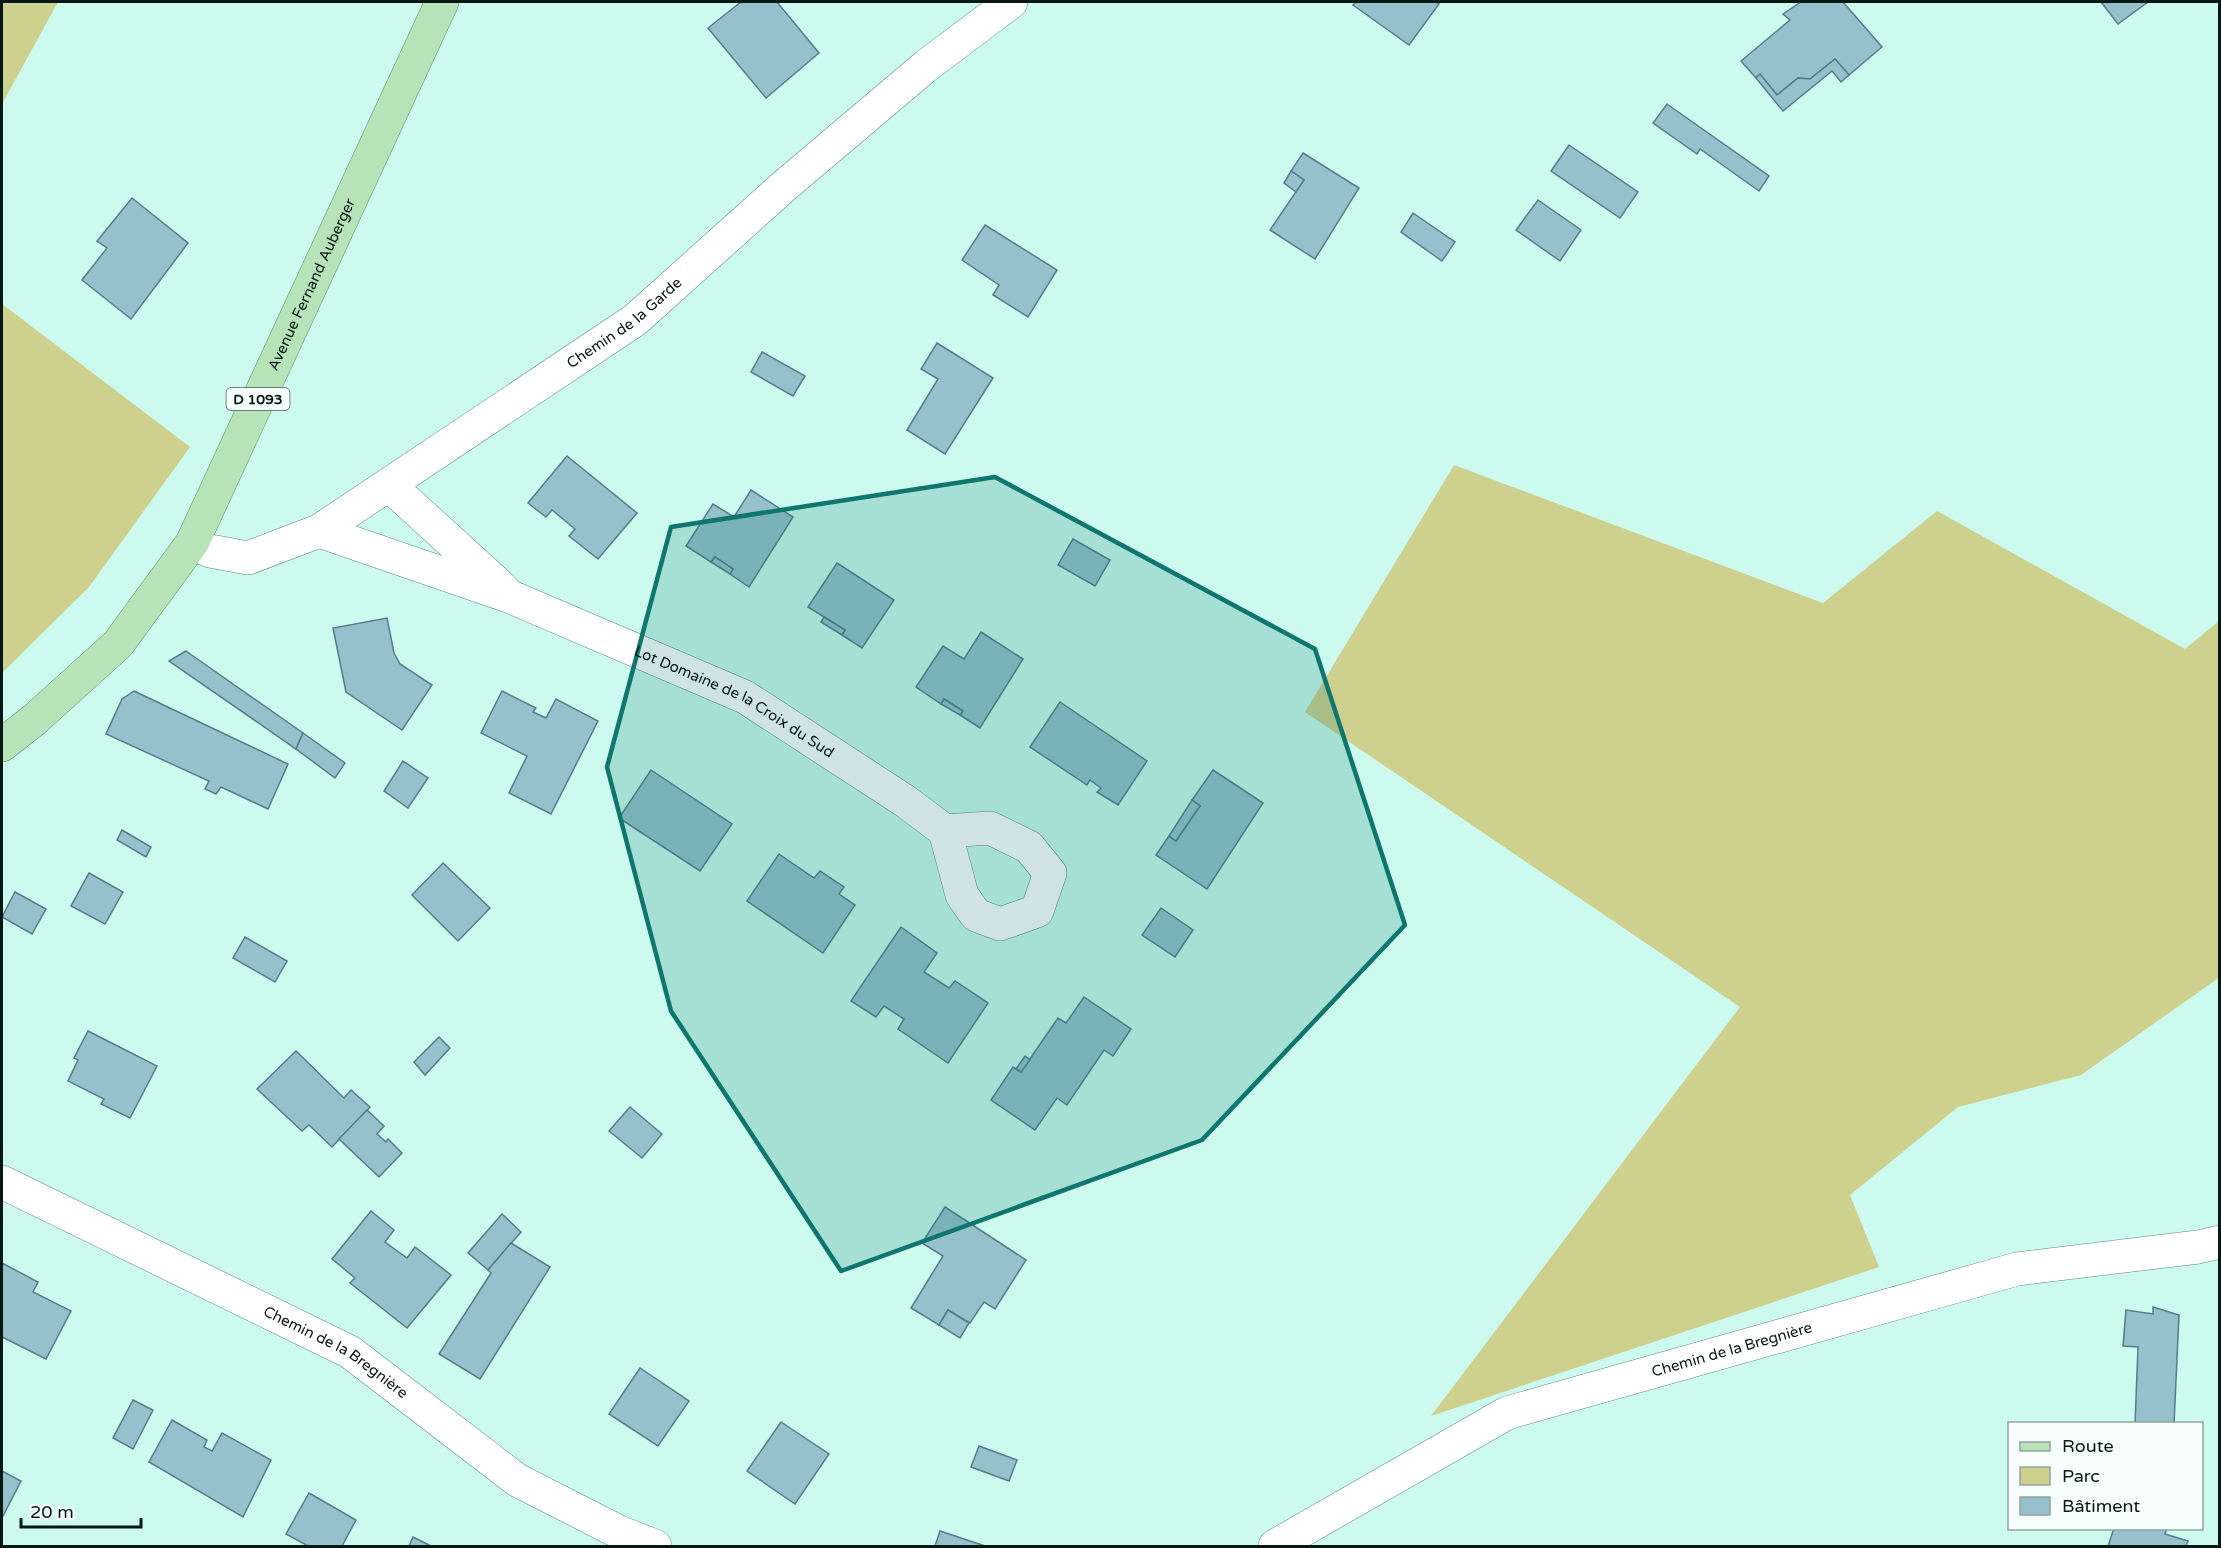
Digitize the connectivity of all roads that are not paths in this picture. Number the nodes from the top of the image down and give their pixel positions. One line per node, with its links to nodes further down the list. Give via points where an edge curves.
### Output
1 (442, 2): 5 (main road, Avenue Fernand Auberger / D 1093)
2 (1011, 2): 3 (street, Chemin de la Garde, via 926,66 801,171 635,320)
3 (389, 485): 4 (street, Chemin de la Garde); 6 (street, Lot Domaine de la Croix du Sud)
4 (319, 531): 5 (street, Chemin de la Garde, via 248,558); 6 (street, Lot Domaine de la Croix du Sud)
5 (192, 543): 7 (main road, Avenue Fernand Auberger / D 1093, via 118,644)
6 (511, 597): 8 (street, Lot Domaine de la Croix du Sud, via 745,698)
7 (2, 745)
8 (945, 831)
9 (2, 1182): 11 (street, Chemin de la Bregnière, via 350,1352 517,1480)
10 (2220, 1242): 12 (street, Chemin de la Bregnière, via 2017,1269 1507,1413)
11 (655, 1546)
12 (1275, 1546)

